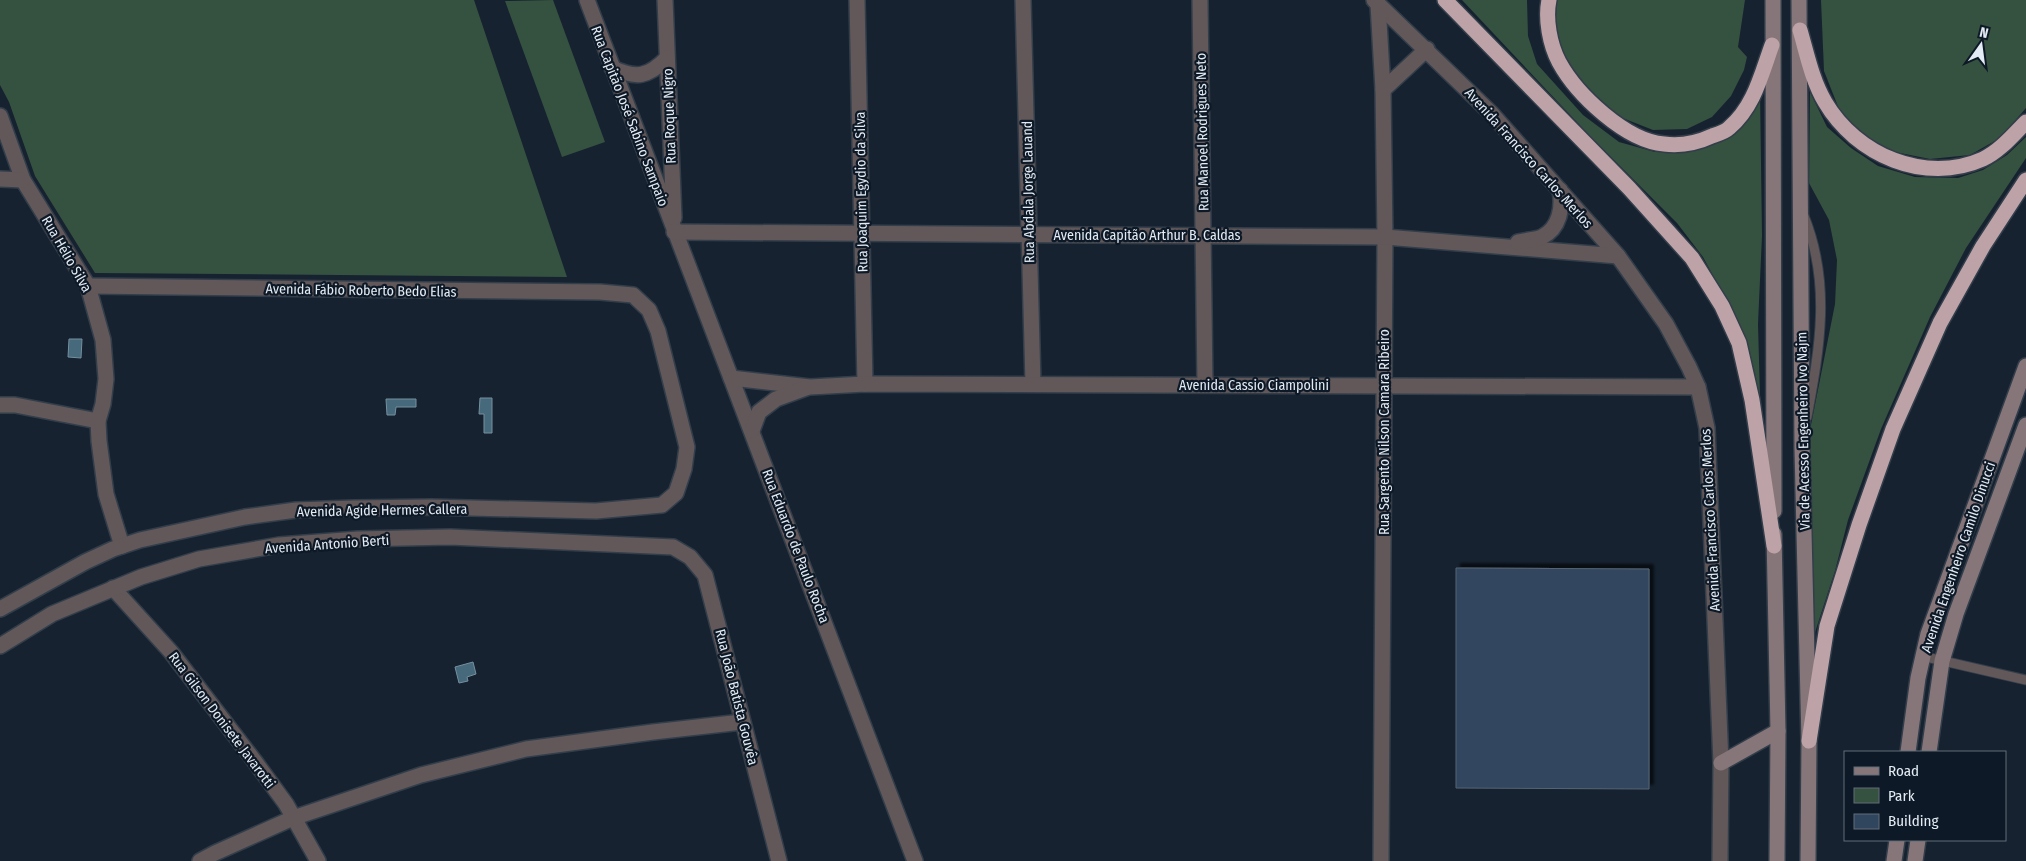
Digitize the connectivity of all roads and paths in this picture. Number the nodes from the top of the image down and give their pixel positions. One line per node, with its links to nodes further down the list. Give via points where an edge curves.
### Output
1 (586, 0): 15 (street, Rua Capitão José Sabino Sampaio)
2 (665, 0): 14 (street, Rua Roque Nigro)
3 (857, 0): 25 (street, Rua Joaquim Egydio da Silva)
4 (1023, 0): 26 (street, Rua Abdala Jorge Lauand)
5 (1200, 0): 27 (street, Rua Manoel Rodrigues Neto)
6 (1445, 0): 49 (highway, via 1635,195 1692,258 1722,306 1738,343 1752,400)
7 (1549, 0): 12 (highway, via 1550,34 1559,61 1569,77 1620,128 1663,144 1701,141 1728,129 1750,104)
8 (1773, 0): 12 (main road, Via de Acesso Engenheiro Ivo Najm)
9 (1800, 0): 11 (main road, Via de Acesso Engenheiro Ivo Najm)
10 (1376, 2): 13 (street, Avenida Francisco Carlos Merlos); 16 (street, Rua Sargento Nilson Camara Ribeiro)
11 (1800, 30): 18 (highway, via 1814,80 1825,102 1856,140 1874,153 1906,164 1958,168 1984,158 2007,142); 23 (main road, Via de Acesso Engenheiro Ivo Najm)
12 (1772, 45): 49 (main road, Via de Acesso Engenheiro Ivo Najm)
13 (1426, 49): 16 (street); 22 (street, Avenida Francisco Carlos Merlos, via 1492,114)
14 (667, 58): 15 (street, via 643,75 628,75); 24 (street, Rua Roque Nigro)
15 (612, 68): 24 (street, Rua Capitão José Sabino Sampaio)
16 (1384, 90): 28 (street, Rua Sargento Nilson Camara Ribeiro)
17 (0, 116): 20 (street, Rua Hélio Silva)
18 (2026, 122)
19 (0, 179): 20 (street)
20 (23, 180): 31 (street, Rua Hélio Silva)
21 (2026, 180): 59 (highway, via 1983,246 1940,323 1893,429 1827,626)
22 (1560, 190): 29 (street, via 1560,215 1550,232 1542,237); 30 (street, Avenida Francisco Carlos Merlos)
23 (1801, 209): 44 (main road, Via de Acesso Engenheiro Ivo Najm); 44 (lane, via 1819,267 1822,302 1820,336)
24 (674, 232): 25 (street, Avenida Capitão Arthur B. Caldas); 33 (street, Rua Eduardo de Paulo Rocha)
25 (862, 233): 26 (street, Avenida Capitão Arthur B. Caldas); 34 (street, Rua Joaquim Egydio da Silva)
26 (1029, 234): 27 (street, Avenida Capitão Arthur B. Caldas); 35 (street, Rua Abdala Jorge Lauand)
27 (1203, 236): 28 (street, Avenida Capitão Arthur B. Caldas); 36 (street, Rua Manoel Rodrigues Neto)
28 (1385, 237): 29 (street, Avenida Capitão Arthur B. Caldas); 38 (street, Rua Sargento Nilson Camara Ribeiro)
29 (1505, 245): 30 (street, Avenida Capitão Arthur B. Caldas)
30 (1618, 256): 39 (street, Avenida Francisco Carlos Merlos, via 1666,324)
31 (88, 286): 41 (street, Rua Hélio Silva, via 103,340 106,380); 47 (street, Avenida Fábio Roberto Bedo Elias, via 633,295 649,310 658,331 687,447 676,493)
32 (2026, 366): 45 (main road, Avenida Engenheiro Camilo Dinucci)
33 (731, 378): 37 (street); 43 (street, Rua Eduardo de Paulo Rocha)
34 (865, 384): 35 (street, Avenida Cassio Ciampolini); 37 (street, Avenida Cassio Ciampolini)
35 (1033, 384): 36 (street, Avenida Cassio Ciampolini)
36 (1205, 385): 38 (street, Avenida Cassio Ciampolini)
37 (810, 386): 43 (street, via 776,399 765,407 759,412)
38 (1384, 386): 39 (street, Avenida Cassio Ciampolini); 70 (street, Rua Sargento Nilson Camara Ribeiro)
39 (1698, 387): 62 (street, Avenida Francisco Carlos Merlos, via 1707,428)
40 (0, 404): 41 (street)
41 (98, 422): 48 (street, Rua Hélio Silva, via 106,494)
42 (2026, 425): 46 (main road, Avenida Engenheiro Camilo Dinucci)
43 (752, 431): 69 (street, Rua Eduardo de Paulo Rocha)
44 (1802, 449): 59 (main road, Via de Acesso Engenheiro Ivo Najm)
45 (1990, 466): 46 (main road); 54 (main road, Avenida Engenheiro Camilo Dinucci)
46 (2008, 472): 55 (main road, Avenida Engenheiro Camilo Dinucci)
47 (662, 505): 48 (street, Avenida Agide Hermes Callera, via 596,511 431,507 296,510 245,517)
48 (122, 546): 52 (street, Avenida Agide Hermes Callera, via 85,562)
49 (1774, 546): 58 (main road, Via de Acesso Engenheiro Ivo Najm)
50 (673, 548): 51 (street, Avenida Antonio Berti, via 450,537 358,539 279,545 199,559); 57 (street, Rua João Batista Gouvêa, via 690,557 705,575)
51 (113, 588): 53 (street, Avenida Antonio Berti, via 52,614); 63 (street, Rua Gilson Donisete Javarotti, via 171,652 280,796)
52 (0, 609)
53 (0, 646)
54 (1922, 656): 55 (lane); 60 (main road, Avenida Engenheiro Camilo Dinucci)
55 (1942, 661): 56 (lane); 61 (main road, Avenida Engenheiro Camilo Dinucci)
56 (2026, 680)
57 (742, 722): 63 (street, via 526,749 421,775); 68 (street, Rua João Batista Gouvêa)
58 (1778, 731): 62 (main road); 72 (main road, Via de Acesso Engenheiro Ivo Najm)
59 (1809, 741): 73 (main road, Via de Acesso Engenheiro Ivo Najm)
60 (1908, 751)
61 (1930, 751)
62 (1721, 763): 71 (street, Avenida Francisco Carlos Merlos)
63 (293, 818): 66 (street); 67 (street, Rua Gilson Donisete Javarotti)
64 (1897, 841): 74 (main road)
65 (1918, 841): 75 (main road)
66 (200, 861)
67 (318, 861)
68 (779, 861)
69 (915, 861)
70 (1381, 861)
71 (1720, 861)
72 (1777, 861)
73 (1808, 861)
74 (1894, 861)
75 (1915, 861)

